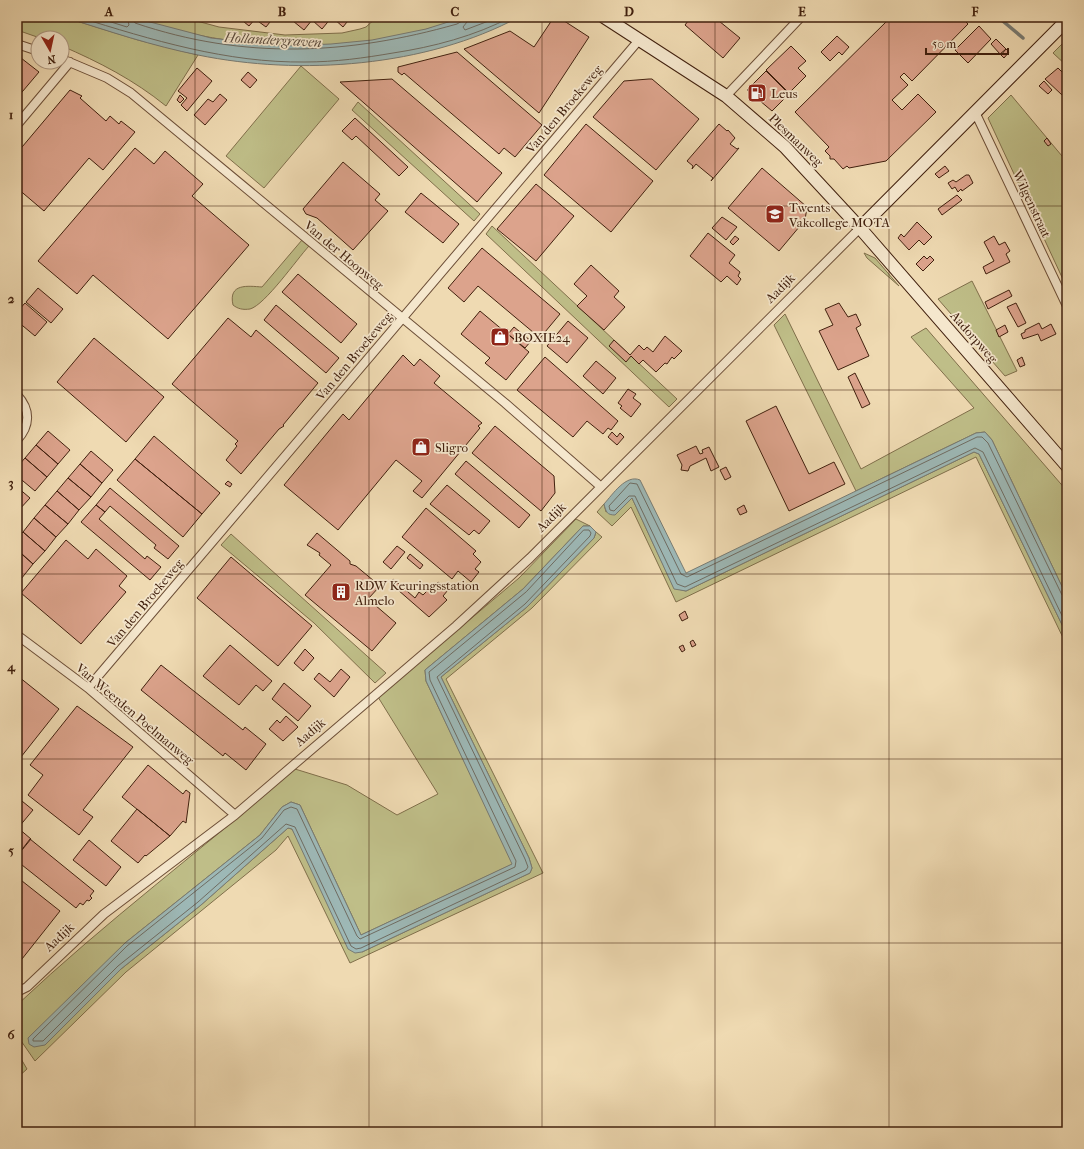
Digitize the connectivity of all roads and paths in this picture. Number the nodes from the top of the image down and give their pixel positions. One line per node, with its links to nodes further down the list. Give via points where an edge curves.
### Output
1 (604, 17): 4 (main road, Plesmanweg)
2 (801, 17): 9 (street)
3 (1067, 20): 10 (main road, Aadijk)
4 (639, 40): 9 (main road, Plesmanweg); 14 (street, Van den Broekeweg)
5 (17, 44): 6 (street)
6 (30, 48)
7 (70, 62): 14 (street, Van der Hoopweg, via 107,78 131,93)
8 (63, 70): 11 (street)
9 (726, 96): 12 (main road, Plesmanweg, via 785,147)
10 (975, 112): 12 (main road, Aadijk); 13 (street, Wilgenstraat)
11 (17, 125)
12 (860, 228): 17 (main road, Aadorpweg); 18 (street, Aadijk)
13 (1067, 306)
14 (402, 318): 18 (street, Van der Hoopweg); 20 (street, Van den Broekeweg)
15 (17, 395): 16 (street, via 27,408 28,416 24,432)
16 (17, 440)
17 (1067, 466)
18 (600, 486): 21 (street, Aadijk, via 530,558 456,626)
19 (19, 639): 20 (street, Van Weerden Poelmanweg)
20 (88, 688): 21 (street, Van Weerden Poelmanweg)
21 (235, 815): 22 (street, Aadijk, via 104,914 27,987)
22 (17, 992)

